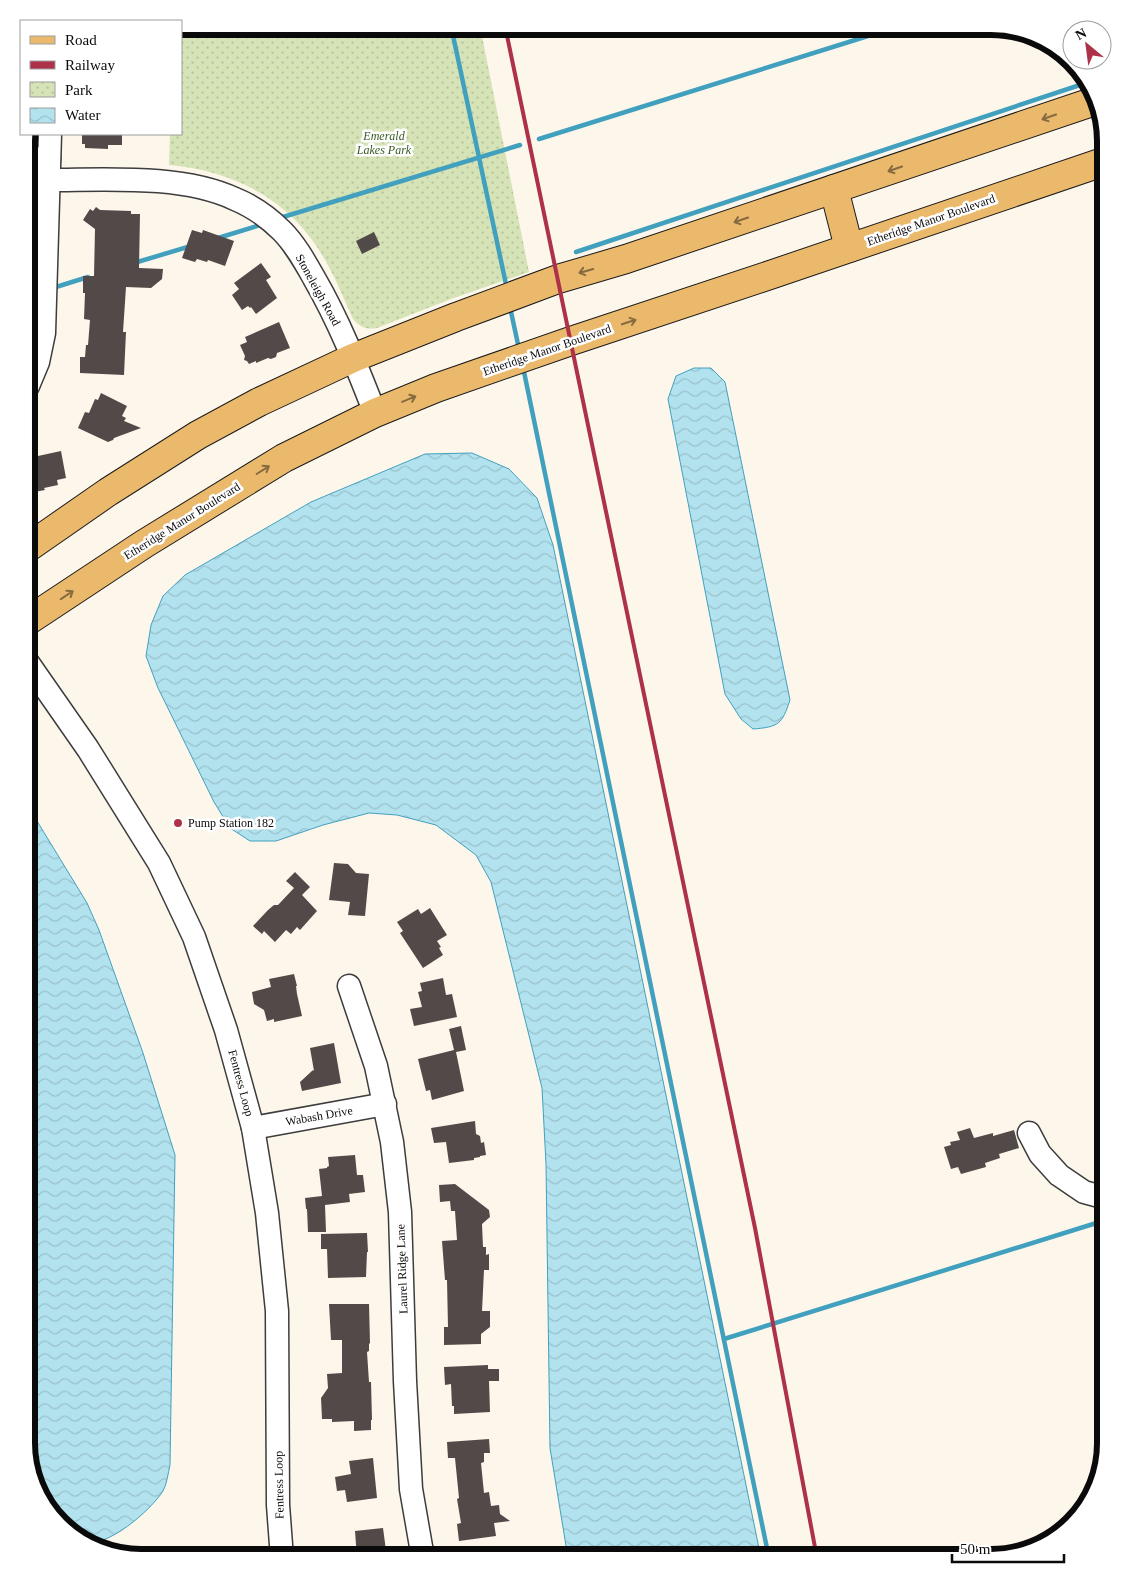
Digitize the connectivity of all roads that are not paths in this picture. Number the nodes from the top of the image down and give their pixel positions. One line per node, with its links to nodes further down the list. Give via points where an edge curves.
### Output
1 (1090, 103): 6 (main road, one-way to 6)
2 (50, 135): 5 (street)
3 (1097, 164): 7 (main road, Etheridge Manor Boulevard)
4 (35, 172): 5 (street, Stoneleigh Road)
5 (42, 183): 8 (street, Stoneleigh Road, via 114,180 172,183 235,198 283,232 303,258 324,294); 9 (street, via 44,332)
6 (834, 189): 7 (main road); 8 (main road, one-way to 8, via 558,279)
7 (849, 248): 10 (main road, Etheridge Manor Boulevard, one-way to 7, via 436,388)
8 (353, 358): 10 (street, Stoneleigh Road); 11 (main road, via 198,435)
9 (35, 369)
10 (375, 413): 12 (main road, Etheridge Manor Boulevard, one-way to 10, via 284,458)
11 (35, 543)
12 (35, 616)
13 (35, 673): 16 (street, Fentress Loop, via 88,749 159,863 194,936 226,1030)
14 (349, 986): 15 (street, Laurel Ridge Lane)
15 (385, 1104): 16 (street, Wabash Drive); 20 (street, Laurel Ridge Lane, via 400,1212 411,1489)
16 (253, 1128): 19 (street, Fentress Loop, via 267,1213 277,1311 278,1505)
17 (1029, 1133): 18 (street, via 1040,1154 1059,1176 1084,1192)
18 (1097, 1196)
19 (281, 1549)
20 (421, 1549)

